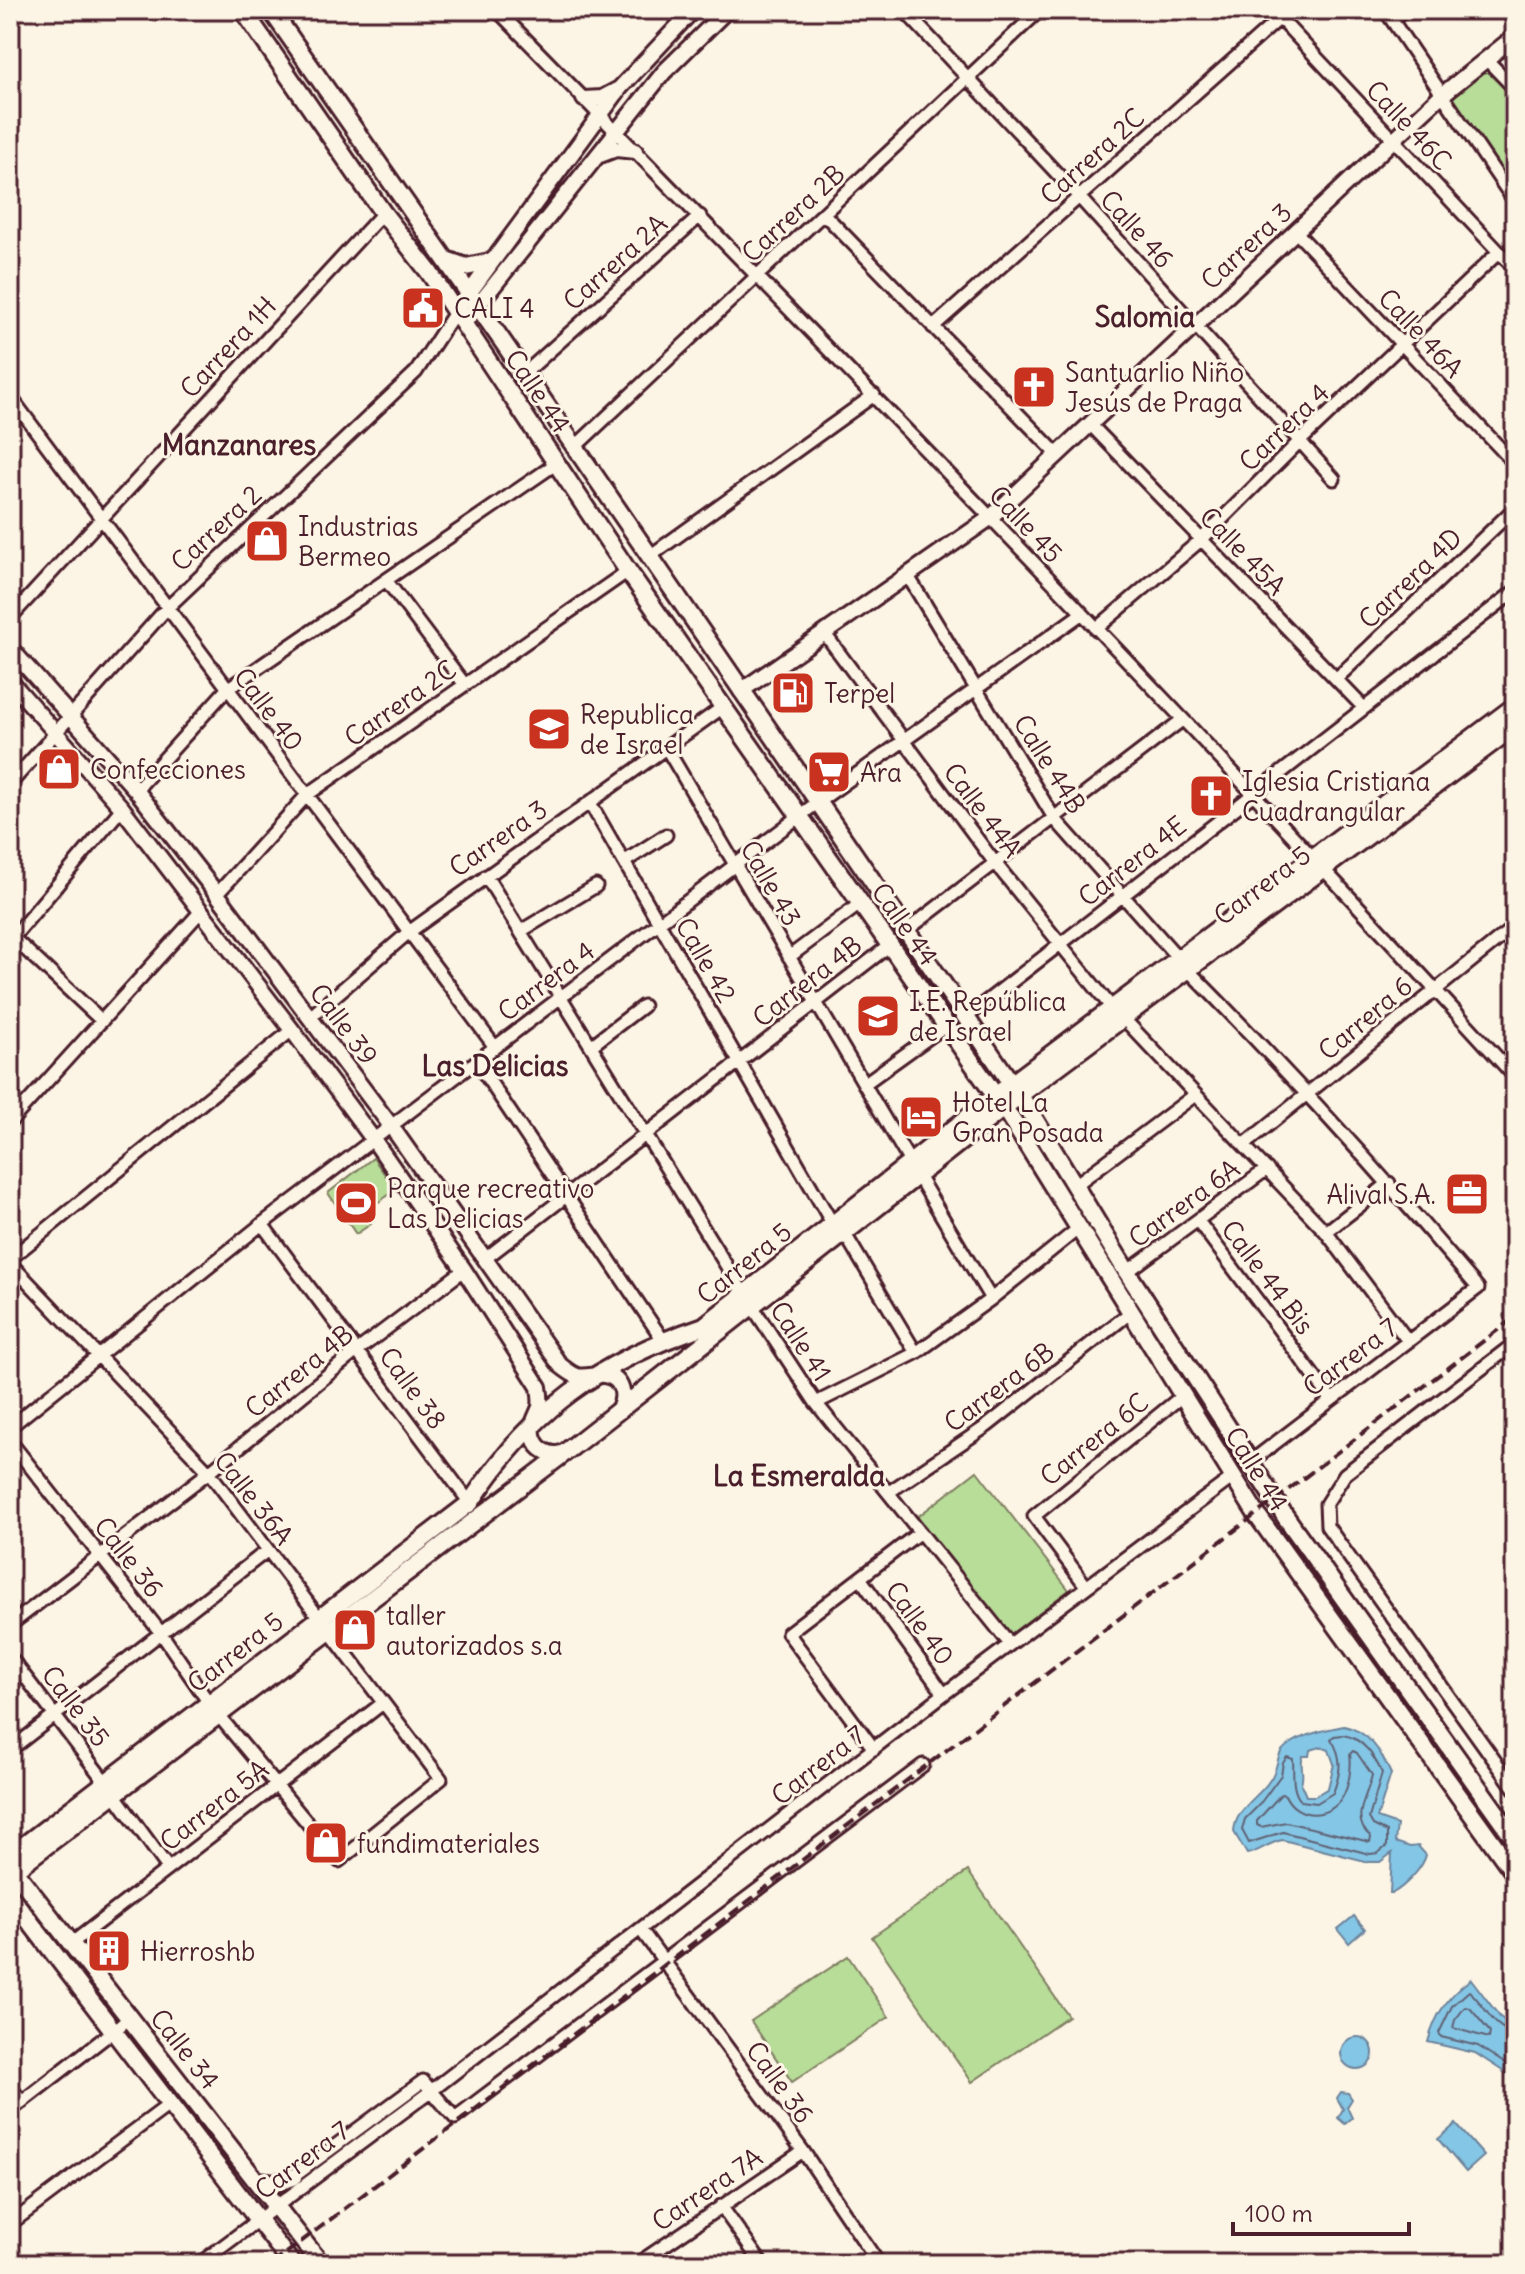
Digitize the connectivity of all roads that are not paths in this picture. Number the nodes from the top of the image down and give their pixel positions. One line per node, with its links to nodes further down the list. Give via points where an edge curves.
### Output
1 (243, 10): 25 (main road, Calle 44)
2 (271, 10): 30 (main road, Calle 44)
3 (497, 10): 17 (street, Calle 45)
4 (693, 10): 14 (street, Carrera 2)
5 (727, 10): 19 (street, Carrera 2, via 664,72)
6 (904, 10): 13 (street, Calle 46)
7 (1040, 10): 13 (street, Carrera 2B)
8 (1405, 10): 10 (street)
9 (1276, 14): 20 (street, Calle 46C); 23 (street, Carrera 2C)
10 (1389, 15): 16 (street)
11 (1515, 36): 12 (street, Carrera 3)
12 (1486, 59): 15 (street); 16 (street, Carrera 3)
13 (967, 79): 23 (street, Calle 46); 26 (street, Carrera 2B)
14 (620, 88): 17 (street, via 602,98); 18 (street, Carrera 2)
15 (1515, 89)
16 (1443, 93): 20 (street, Carrera 3); 24 (street)
17 (584, 99): 18 (street, Calle 45)
18 (601, 116): 19 (street, Calle 45); 31 (street, Carrera 2)
19 (616, 131): 21 (street, Calle 45); 22 (street, Carrera 2)
20 (1393, 141): 28 (street, Carrera 3); 29 (street, Calle 46C)
21 (635, 151): 22 (street, via 616,149); 27 (street, Calle 45)
22 (599, 155): 34 (street, Carrera 2)
23 (1079, 197): 36 (street, Calle 46); 37 (street, Carrera 2C)
24 (1515, 202)
25 (383, 213): 35 (main road, Calle 44); 53 (street, Carrera 1H)
26 (824, 214): 33 (street, Carrera 2B); 37 (street)
27 (700, 216): 33 (street, Calle 45); 39 (street, Carrera 2A)
28 (1296, 232): 36 (street, Carrera 3); 38 (street, Calle 46A)
29 (1499, 252): 32 (street, Calle 46C); 38 (street, Carrera 4)
30 (446, 260): 31 (main road, via 466,267); 34 (main road, Calle 44)
31 (490, 262): 34 (street, Carrera 2)
32 (1515, 269)
33 (758, 276): 40 (street, Calle 45); 44 (street, Carrera 2B)
34 (473, 299): 35 (street, Carrera 2); 39 (main road, Calle 44)
35 (460, 317): 46 (main road, Calle 44); 60 (street, Carrera 2, via 416,372)
36 (1194, 326): 42 (street, Carrera 3); 43 (street, Calle 46)
37 (933, 327): 45 (street)
38 (1402, 345): 43 (street, Carrera 4); 47 (street, Calle 46A)
39 (525, 373): 44 (main road, Calle 44)
40 (874, 395): 52 (street, Calle 45); 55 (street)
41 (13, 403): 53 (street, Calle 40)
42 (1090, 424): 45 (street, Carrera 3); 54 (street, Calle 45A)
43 (1300, 441): 48 (street, Calle 46); 54 (street, Carrera 4)
44 (575, 447): 49 (main road, Calle 44)
45 (1058, 455): 52 (street, Carrera 3)
46 (557, 463): 51 (main road, Calle 44); 58 (street)
47 (1515, 464)
48 (1334, 479)
49 (608, 495): 51 (main road); 55 (main road, Calle 44)
50 (1515, 508): 66 (street, Carrera 4D)
51 (588, 509): 56 (main road, Calle 44)
52 (990, 518): 57 (street, Carrera 3); 61 (street, Calle 45)
53 (100, 519): 60 (street, Calle 40); 62 (street, Carrera 1H)
54 (1202, 539): 63 (street, Carrera 4); 66 (street, Calle 45A)
55 (650, 556): 71 (main road, Calle 44)
56 (628, 571): 68 (street, Carrera 2C); 73 (main road, Calle 44)
57 (908, 576): 64 (street, Carrera 3); 69 (street, Calle 44B)
58 (386, 580): 68 (street); 70 (street)
59 (1515, 591): 74 (street, Carrera 4E)
60 (167, 608): 70 (street, Calle 40); 75 (street, Carrera 2)
61 (1081, 614): 63 (street, Calle 45); 69 (street, Carrera 4)
62 (10, 618)
63 (1096, 629): 76 (street, Calle 45)
64 (825, 634): 71 (street, Carrera 3); 79 (street, Calle 44A)
65 (10, 648): 75 (street, Calle 39)
66 (1336, 679): 74 (street, Calle 45A)
67 (10, 681): 78 (street, Calle 39)
68 (465, 685): 84 (street, Carrera 2C)
69 (977, 688): 79 (street, Carrera 4); 89 (street, Calle 44B)
70 (227, 689): 82 (street); 84 (street, Calle 40)
71 (741, 691): 85 (main road, Calle 44)
72 (1515, 706): 92 (main road, Carrera 5)
73 (723, 707): 80 (street, Carrera 3); 88 (main road, Calle 44)
74 (1364, 708): 83 (street, Carrera 4E)
75 (69, 715): 78 (street, Carrera 2); 82 (street, Calle 39)
76 (1182, 720): 83 (street, Calle 45); 89 (street)
77 (1515, 726): 92 (main road, Carrera 5)
78 (55, 731): 81 (street, Carrera 2); 87 (street, Calle 39)
79 (903, 740): 85 (street, Carrera 4); 93 (street, Calle 44A)
80 (667, 749): 86 (street, Carrera 3); 94 (street, Calle 43)
81 (10, 784)
82 (136, 790): 97 (street, Calle 39)
83 (1254, 794): 92 (street, Calle 45); 98 (street, Carrera 4E)
84 (307, 795): 97 (street, Carrera 2C); 105 (street, Calle 40)
85 (818, 802): 88 (street, Carrera 4); 104 (main road, Calle 44)
86 (590, 803): 91 (street, Calle 42); 95 (street, Carrera 3)
87 (122, 808): 100 (street, Calle 39); 106 (street)
88 (800, 815): 94 (street, Carrera 4); 99 (main road, Calle 44)
89 (1054, 818): 93 (street); 98 (street, Calle 44B)
90 (666, 835): 91 (street)
91 (624, 862): 101 (street, Calle 42)
92 (1319, 862): 110 (main road, Carrera 5); 111 (street, Calle 45)
93 (995, 863): 104 (street); 107 (street, Calle 44A)
94 (735, 865): 101 (street, Carrera 4); 109 (street, Calle 43)
95 (486, 876): 103 (street, Calle 41); 105 (street, Carrera 3)
96 (596, 886): 103 (street)
97 (217, 894): 116 (street, Calle 39)
98 (1123, 896): 107 (street, Carrera 4E); 110 (street, Calle 44B)
99 (861, 903): 108 (main road, Calle 44); 109 (street)
100 (202, 910): 118 (street); 120 (street, Calle 39)
101 (659, 922): 112 (street, Carrera 4); 124 (street, Calle 42)
102 (1515, 926): 111 (street, Carrera 6)
103 (521, 931): 112 (street, Calle 41)
104 (906, 931): 117 (main road, Calle 44)
105 (409, 932): 116 (street, Carrera 3); 122 (street, Calle 40)
106 (11, 938): 118 (street)
107 (1061, 944): 115 (street, Calle 44A); 117 (street, Carrera 4E)
108 (890, 945): 113 (street, Carrera 4B); 119 (main road, Calle 44)
109 (789, 957): 113 (street, Calle 43)
110 (1183, 964): 115 (main road, Carrera 5); 128 (street, Calle 44B)
111 (1435, 989): 125 (street, Calle 45); 128 (street, Carrera 6)
112 (561, 997): 121 (street, Calle 41); 122 (street, Carrera 4)
113 (815, 1003): 124 (street, Carrera 4B); 126 (street, Calle 43)
114 (643, 1006): 121 (street)
115 (1118, 1013): 127 (main road, Carrera 5); 129 (street, Calle 44A)
116 (309, 1018): 132 (street, Calle 39)
117 (965, 1018): 127 (main road, Calle 44)
118 (102, 1021): 131 (street)
119 (946, 1025): 126 (street); 130 (main road, Calle 44)
120 (292, 1030): 134 (street, Calle 39); 147 (street)
121 (591, 1046): 133 (street, Calle 41)
122 (495, 1047): 123 (street, Carrera 4)
123 (476, 1061): 132 (street, Carrera 4); 140 (street)
124 (739, 1062): 133 (street, Carrera 4B); 143 (street, Calle 42)
125 (1515, 1077)
126 (864, 1084): 136 (street, Calle 43)
127 (1015, 1090): 130 (main road, Carrera 5); 139 (main road, Calle 44)
128 (1308, 1094): 135 (street, Carrera 6); 138 (street, Calle 44B)
129 (1195, 1095): 135 (street, Calle 44A); 139 (street)
130 (1000, 1102): 136 (main road, Carrera 5); 144 (main road, Calle 44)
131 (10, 1120)
132 (391, 1126): 134 (street, Carrera 4); 146 (street, Calle 39)
133 (645, 1134): 140 (street, Carrera 4B); 152 (street, Calle 41)
134 (373, 1139): 142 (street, Carrera 4); 148 (street, Calle 39)
135 (1245, 1144): 137 (street, Calle 44A)
136 (914, 1169): 143 (main road, Carrera 5); 151 (street, Calle 43)
137 (1267, 1169): 141 (street, Carrera 6A); 145 (street, Calle 44A)
138 (1389, 1183): 145 (street); 150 (street, Calle 44B)
139 (1074, 1186): 149 (main road, Calle 44)
140 (566, 1196): 146 (street, Carrera 4B); 154 (street)
141 (1198, 1221): 149 (street, Carrera 6A); 162 (street, Calle 44 Bis)
142 (262, 1224): 157 (street, Calle 38); 159 (street, Carrera 4)
143 (838, 1228): 152 (main road, Carrera 5); 158 (street, Calle 42)
144 (1079, 1228): 151 (street); 153 (main road, Calle 44)
145 (1326, 1232): 155 (street, Calle 44A)
146 (486, 1258): 160 (street, Calle 39, via 560,1365 577,1376)
147 (10, 1261): 159 (street, Calle 36A)
148 (464, 1270): 157 (street, Carrera 4B); 165 (street, Calle 39, via 539,1387 541,1405)
149 (1127, 1272): 169 (main road, Calle 44)
150 (1478, 1288): 155 (street, Carrera 7)
151 (991, 1299): 158 (street)
152 (748, 1300): 154 (main road, Carrera 5, via 704,1326); 163 (street, Calle 41); 164 (main road, Carrera 5)
153 (1131, 1312): 161 (main road, Calle 44); 172 (street, Carrera 6B, via 987,1426)
154 (663, 1340): 160 (main road, Carrera 5)
155 (1408, 1341): 162 (street, Carrera 7)
156 (1515, 1343): 194 (street, via 1345,1474 1326,1504 1327,1526)
157 (358, 1350): 170 (street, Carrera 4B); 173 (street, Calle 38)
158 (916, 1353): 163 (street)
159 (98, 1357): 166 (street, Carrera 4); 170 (street, Calle 36A)
160 (593, 1376): 164 (street, Calle 39, via 603,1374 620,1385 623,1395); 165 (main road, Carrera 5)
161 (1182, 1396): 171 (main road, Calle 44); 178 (street, Carrera 6C, via 1034,1516)
162 (1331, 1399): 169 (street, Carrera 7)
163 (816, 1403): 172 (street, Calle 41)
164 (615, 1413): 168 (main road, Carrera 5)
165 (533, 1423): 168 (street, via 538,1447 552,1454); 173 (main road, Carrera 5)
166 (10, 1427)
167 (10, 1441): 176 (street, Calle 36)
168 (567, 1451): 181 (main road, Carrera 5)
169 (1249, 1463): 195 (main road, Calle 44)
170 (209, 1472): 175 (street, Calle 36A); 176 (street, Carrera 4B)
171 (1233, 1477): 178 (street, Carrera 7); 199 (main road, Calle 44)
172 (889, 1492): 174 (street, Calle 41)
173 (470, 1503): 179 (main road, Carrera 5)
174 (920, 1532): 177 (street); 183 (street, Calle 41)
175 (268, 1550): 179 (street, Calle 36A); 182 (street)
176 (101, 1555): 180 (street, Carrera 4B); 182 (street, Calle 36)
177 (860, 1578): 185 (street, Calle 40); 189 (street, via 788,1633)
178 (1086, 1586): 183 (street, Carrera 7)
179 (319, 1617): 181 (street, Calle 36A); 187 (main road, Carrera 5)
180 (10, 1625)
181 (329, 1631): 186 (street, Calle 36A); 187 (main road, Carrera 5)
182 (161, 1633): 187 (street, Calle 36); 188 (street)
183 (1010, 1644): 185 (street, Carrera 7)
184 (10, 1657): 188 (street, Calle 35)
185 (944, 1694): 189 (street, Carrera 7)
186 (383, 1703): 192 (street, Carrera 5A); 196 (street, Calle 36A, via 441,1779)
187 (214, 1709): 192 (street, Calle 36); 193 (main road, Carrera 5)
188 (55, 1715): 190 (street); 193 (street, Calle 35)
189 (874, 1749): 201 (street, Carrera 7)
190 (10, 1750)
191 (923, 1765): 203 (street)
192 (276, 1785): 196 (street, Calle 36); 198 (street, Carrera 5A)
193 (110, 1788): 197 (main road, Carrera 5); 198 (street, Calle 35)
194 (1515, 1789)
195 (1515, 1839)
196 (339, 1861)
197 (11, 1866): 202 (main road, Calle 34)
198 (168, 1868): 202 (street, Carrera 5A)
199 (1515, 1874)
200 (10, 1896): 205 (main road, Calle 34)
201 (641, 1930): 203 (street, Calle 36); 207 (street, Carrera 7)
202 (72, 1943): 204 (main road, Calle 34)
203 (664, 1961): 207 (street, via 455,2118); 211 (street, Calle 36)
204 (130, 2018): 205 (street); 213 (main road, Calle 34)
205 (115, 2030): 208 (street); 209 (main road, Calle 34)
206 (10, 2087): 208 (street)
207 (431, 2091): 212 (street, Carrera 7, via 423,2081); 214 (street, Carrera 7)
208 (22, 2102): 210 (street)
209 (170, 2104): 216 (main road, Calle 34); 217 (street)
210 (10, 2111)
211 (803, 2151): 215 (street, Carrera 7A); 223 (street, Calle 36)
212 (293, 2177): 213 (main road, via 276,2183); 214 (street, Carrera 7)
213 (257, 2181): 214 (main road, Calle 34)
214 (272, 2201): 216 (street, Carrera 7); 220 (main road, Calle 34)
215 (721, 2206): 221 (street, Carrera 7A); 222 (street)
216 (254, 2214): 218 (street, Carrera 7); 219 (main road, Calle 34)
217 (10, 2224)
218 (199, 2264)
219 (292, 2264)
220 (321, 2264)
221 (637, 2264)
222 (762, 2264)
223 (879, 2264)

